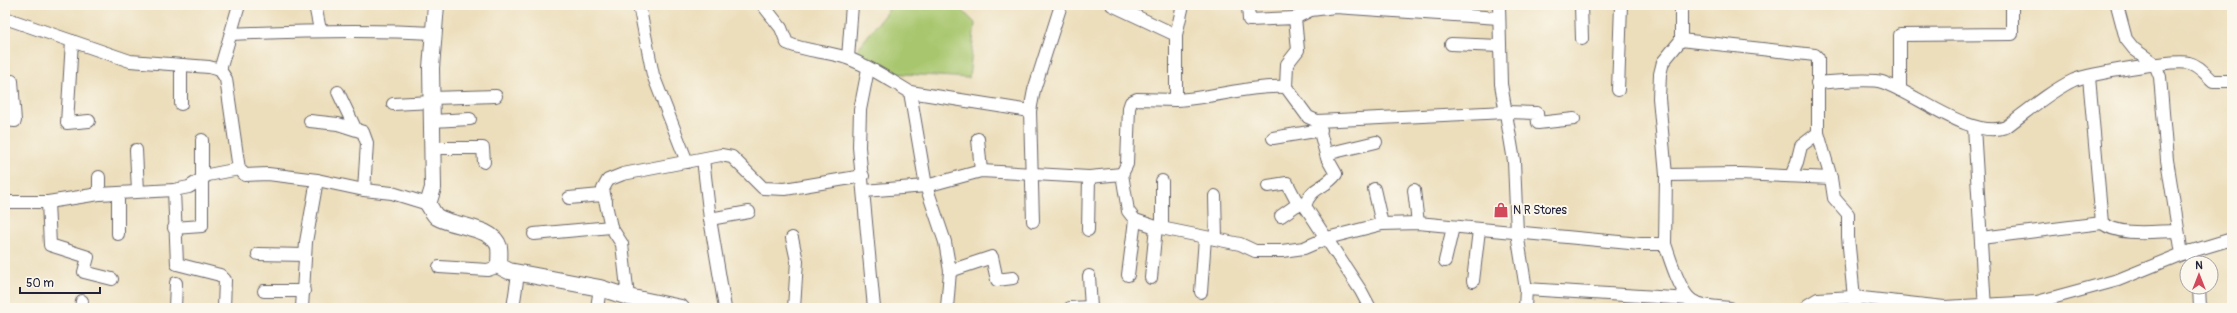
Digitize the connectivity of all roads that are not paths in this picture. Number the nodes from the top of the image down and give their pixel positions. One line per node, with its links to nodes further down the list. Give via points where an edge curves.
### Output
1 (239, 5): 23 (street)
2 (316, 5): 21 (street)
3 (436, 5): 22 (street)
4 (639, 5): 70 (street, via 653,75)
5 (762, 5): 30 (street, via 781,28 787,43)
6 (852, 5): 30 (street)
7 (1060, 5): 49 (street)
8 (1112, 5): 24 (street)
9 (1183, 5): 24 (street)
10 (1248, 5): 19 (street, via 1249,20)
11 (1499, 5): 20 (street)
12 (1581, 5): 25 (street)
13 (1621, 5): 40 (street)
14 (1681, 5): 26 (street)
15 (2012, 5): 41 (street, via 2012,34 1900,35)
16 (2117, 5): 31 (street, via 2126,39 2134,49)
17 (1389, 8): 19 (street, via 1324,7); 20 (street)
18 (5, 18): 27 (street)
19 (1295, 18): 39 (street, via 1298,50 1287,64)
20 (1499, 18): 29 (street)
21 (320, 30): 22 (street); 23 (street)
22 (434, 33): 45 (street)
23 (231, 34): 34 (street)
24 (1176, 35): 46 (street)
25 (1582, 39)
26 (1681, 40): 38 (street, via 1815,56 1819,64); 75 (street, via 1663,62 1660,74)
27 (72, 41): 32 (street, via 130,61); 52 (street, via 67,123)
28 (1451, 44): 29 (street)
29 (1500, 46): 50 (street, via 1501,84)
30 (848, 58): 33 (street)
31 (2156, 64): 35 (street); 37 (street, via 2189,62 2200,68 2213,81); 115 (street, via 2160,77 2167,160)
32 (181, 65): 34 (street); 47 (street)
33 (868, 69): 43 (street, via 889,78); 76 (street, via 860,110 859,147)
34 (220, 70): 71 (street, via 226,79)
35 (2089, 76): 58 (street, via 2065,86 2006,127 1996,130); 107 (street)
36 (12, 81): 51 (street, via 15,120)
37 (2232, 82)
38 (1817, 83): 41 (street, via 1880,81); 60 (street)
39 (1286, 87): 46 (street, via 1251,88 1212,97); 57 (street, via 1308,117)
40 (1618, 90)
41 (1900, 90): 58 (street)
42 (338, 92): 59 (street)
43 (910, 92): 49 (street); 84 (street)
44 (496, 96): 45 (street)
45 (432, 100): 48 (street); 56 (street)
46 (1176, 100): 74 (street, via 1137,99 1131,102 1127,164)
47 (181, 104)
48 (393, 104)
49 (1030, 111): 73 (street)
50 (1506, 112): 54 (street, via 1537,113 1538,123); 57 (street); 116 (street, via 1514,161)
51 (5, 120)
52 (90, 120)
53 (470, 120): 56 (street)
54 (1574, 120)
55 (310, 121): 59 (street)
56 (432, 121): 65 (street)
57 (1319, 125): 61 (street); 67 (street)
58 (1974, 127): 122 (street)
59 (354, 128): 88 (street, via 363,132 367,143)
60 (1818, 133): 77 (street, via 1801,146); 81 (street)
61 (1273, 138)
62 (202, 140): 78 (street)
63 (978, 140): 72 (street)
64 (1376, 142): 67 (street)
65 (433, 148): 69 (street, via 483,148); 99 (street, via 433,188)
66 (136, 150): 90 (street)
67 (1326, 154): 100 (street, via 1336,174 1330,181 1316,188)
68 (703, 159): 70 (street); 76 (street, via 721,155 732,157 763,188 785,189); 103 (street)
69 (484, 162)
70 (687, 162): 96 (street, via 623,174 608,180 603,189)
71 (239, 169): 78 (street); 82 (street, via 246,175 268,174)
72 (981, 171): 73 (street); 84 (street)
73 (1031, 173): 80 (street); 105 (street)
74 (1122, 174): 80 (street); 104 (street, via 1128,211)
75 (1666, 175): 77 (street); 124 (street)
76 (863, 176): 91 (street)
77 (1791, 176): 81 (street)
78 (202, 177): 87 (street, via 189,187); 112 (street, via 202,226)
79 (99, 178): 92 (street)
80 (1089, 178): 113 (street)
81 (1832, 178): 150 (street, via 1834,198 1848,214)
82 (316, 180): 88 (street); 126 (street)
83 (1162, 181): 110 (street)
84 (926, 186): 91 (street); 133 (street, via 945,242)
85 (1268, 186): 100 (street, via 1287,183)
86 (1374, 189): 108 (street)
87 (174, 190): 90 (street); 112 (street)
88 (364, 190): 99 (street, via 392,193)
89 (1414, 190): 106 (street)
90 (138, 191): 93 (street)
91 (864, 191): 160 (street, via 865,230)
92 (99, 194): 93 (street); 98 (street)
93 (118, 194): 117 (street)
94 (1215, 196): 120 (street)
95 (569, 198): 96 (street, via 596,194 601,195)
96 (606, 201): 109 (street)
97 (5, 202): 98 (street)
98 (48, 202): 139 (street, via 50,245 88,257 84,272)
99 (428, 204): 131 (street, via 435,216 492,237 499,246)
100 (1301, 205): 102 (street); 121 (street)
101 (749, 212): 103 (street)
102 (1281, 216)
103 (710, 218): 158 (street)
104 (1136, 220): 110 (street); 135 (street)
105 (1033, 221)
106 (1418, 223): 108 (street); 111 (street)
107 (2102, 223): 115 (street, via 2109,228 2128,231); 122 (street)
108 (1382, 224): 121 (street)
109 (611, 227): 118 (street); 148 (street, via 622,244)
110 (1159, 227): 120 (street); 138 (street)
111 (1453, 227): 114 (street); 130 (street)
112 (174, 228): 153 (street, via 177,264 220,275 225,280)
113 (1088, 230)
114 (1479, 230): 116 (street); 140 (street)
115 (2178, 231): 127 (street)
116 (1517, 233): 124 (street); 143 (street)
117 (118, 234)
118 (534, 234)
119 (792, 238): 159 (street, via 797,261)
120 (1211, 238): 121 (street, via 1240,244 1255,251 1304,248); 146 (street)
121 (1327, 238): 164 (street)
122 (1981, 238): 151 (street)
123 (2232, 239): 128 (street)
124 (1665, 244): 149 (street, via 1676,276)
125 (258, 254): 126 (street)
126 (305, 255): 145 (street)
127 (2188, 255)
128 (2191, 255)
129 (2179, 259): 151 (street, via 2118,280 2037,302)
130 (1445, 261)
131 (499, 266): 132 (street, via 488,270); 134 (street)
132 (439, 267)
133 (950, 271): 137 (street, via 992,257 996,280); 161 (street)
134 (518, 274): 142 (street); 155 (street)
135 (1128, 275)
136 (1088, 276): 163 (street)
137 (1013, 278)
138 (1151, 278)
139 (112, 279)
140 (1473, 282)
141 (176, 283): 152 (street)
142 (600, 288): 148 (street); 156 (street)
143 (1526, 289): 149 (street); 165 (street)
144 (264, 291): 145 (street)
145 (304, 291): 154 (street)
146 (1201, 292)
147 (2199, 295): 168 (street)
148 (628, 297): 157 (street)
149 (1690, 299): 166 (street, via 1710,306)
150 (1854, 303): 151 (street); 167 (street, via 1818,299)
151 (1985, 306)
152 (175, 308)
153 (224, 308)
154 (302, 308)
155 (513, 308)
156 (597, 308)
157 (681, 308)
158 (725, 308)
159 (794, 308)
160 (874, 308)
161 (947, 308)
162 (1070, 308): 163 (street)
163 (1091, 308)
164 (1370, 308)
165 (1525, 308)
166 (1730, 308)
167 (1806, 308)
168 (2200, 308)

